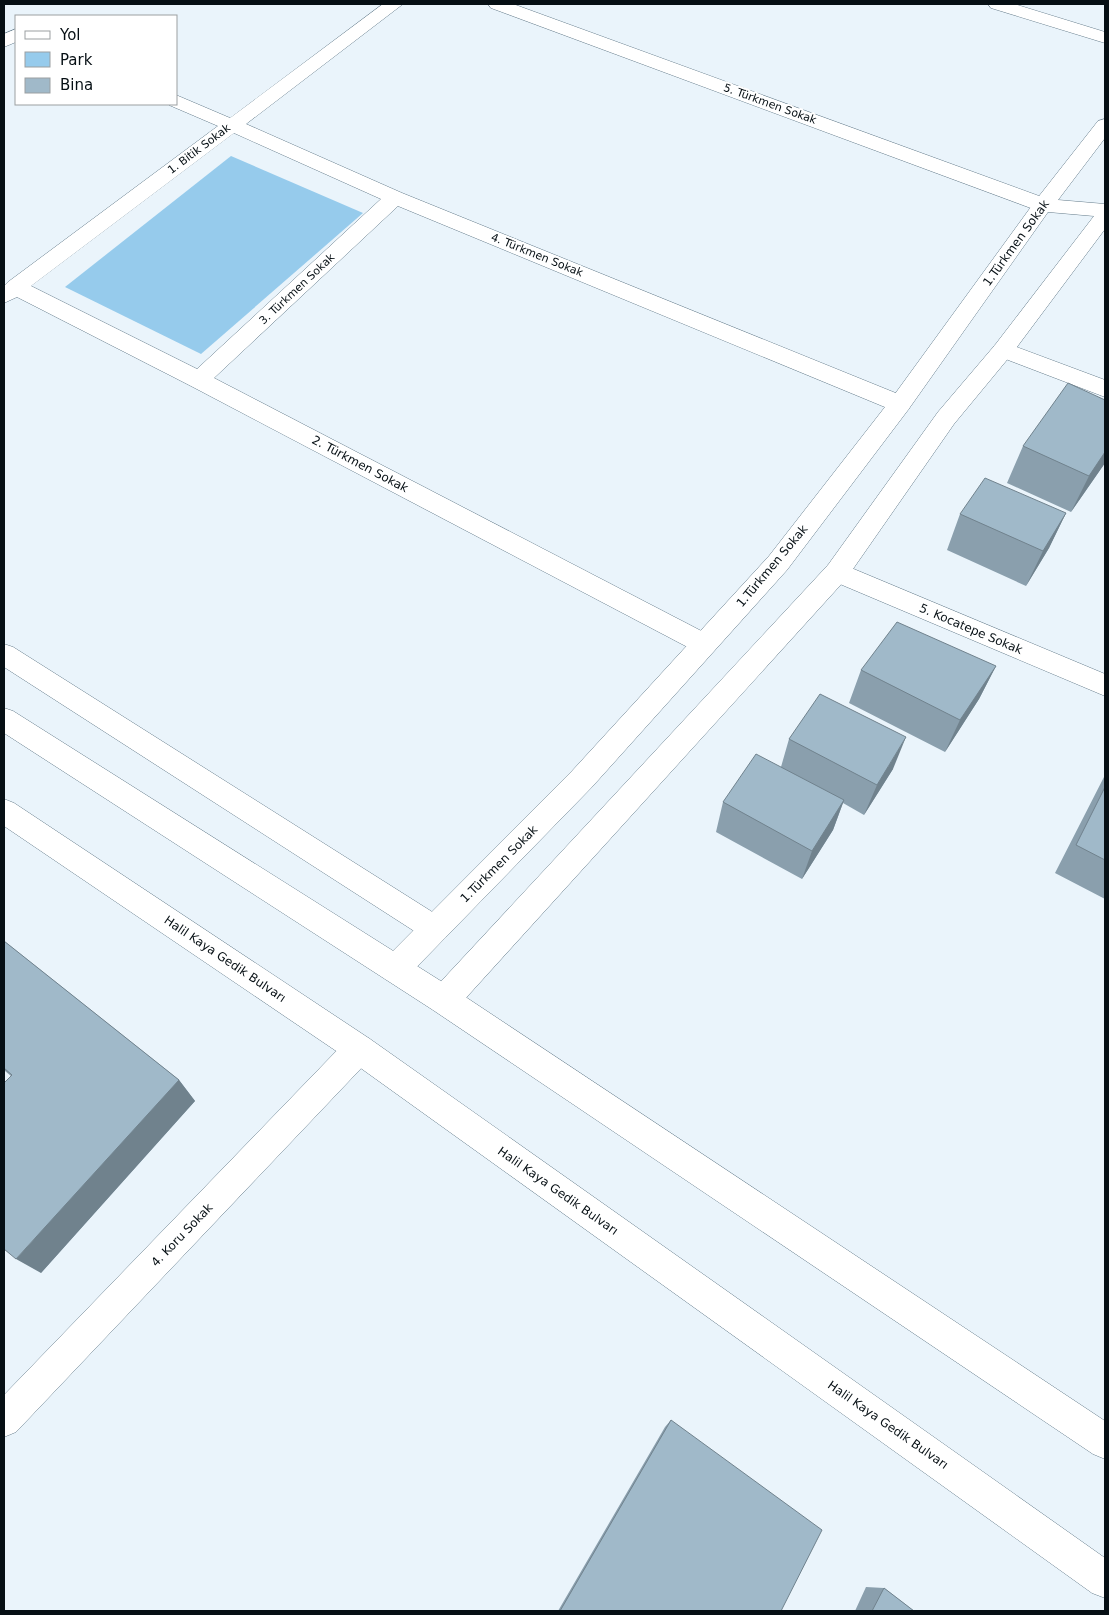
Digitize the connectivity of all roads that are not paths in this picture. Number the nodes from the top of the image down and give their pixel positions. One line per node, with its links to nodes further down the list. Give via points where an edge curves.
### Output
1 (394, 4): 8 (main road, 1. Bitik Sokak)
2 (497, 4): 11 (main road, 5. Türkmen Sokak)
3 (997, 4): 5 (main road)
4 (15, 35): 6 (main road)
5 (1105, 38)
6 (4, 42)
7 (178, 102): 8 (main road, 4. Türkmen Sokak)
8 (232, 124): 10 (main road, 4. Türkmen Sokak); 14 (main road, 1. Bitik Sokak)
9 (1105, 125): 11 (main road, 1.Türkmen Sokak)
10 (395, 197): 16 (main road, 3. Türkmen Sokak); 18 (main road, 4. Türkmen Sokak)
11 (1043, 205): 12 (main road, 5. Türkmen Sokak); 18 (main road, 1.Türkmen Sokak)
12 (1105, 210)
13 (1105, 215): 15 (main road, 1.Türkmen Sokak)
14 (10, 292): 16 (main road, 2. Türkmen Sokak)
15 (1003, 350): 17 (main road); 18 (main road, 1.Türkmen Sokak)
16 (199, 380): 20 (main road, 2. Türkmen Sokak)
17 (1105, 389)
18 (923, 411): 19 (main road, 1.Türkmen Sokak); 20 (main road, 1.Türkmen Sokak)
19 (837, 572): 22 (main road, 5. Kocatepe Sokak); 27 (main road, 1.Türkmen Sokak)
20 (704, 644): 25 (main road, 1.Türkmen Sokak, via 582,779)
21 (4, 654): 25 (main road)
22 (1105, 685)
23 (4, 720): 26 (main road)
24 (4, 810): 28 (main road, Halil Kaya Gedik Bulvarı)
25 (435, 928): 26 (main road, 1.Türkmen Sokak)
26 (395, 969): 27 (main road)
27 (444, 1000): 30 (main road)
28 (360, 1050): 29 (main road, 4. Koru Sokak); 31 (main road, Halil Kaya Gedik Bulvarı)
29 (4, 1420)
30 (1105, 1442)
31 (1105, 1580)

